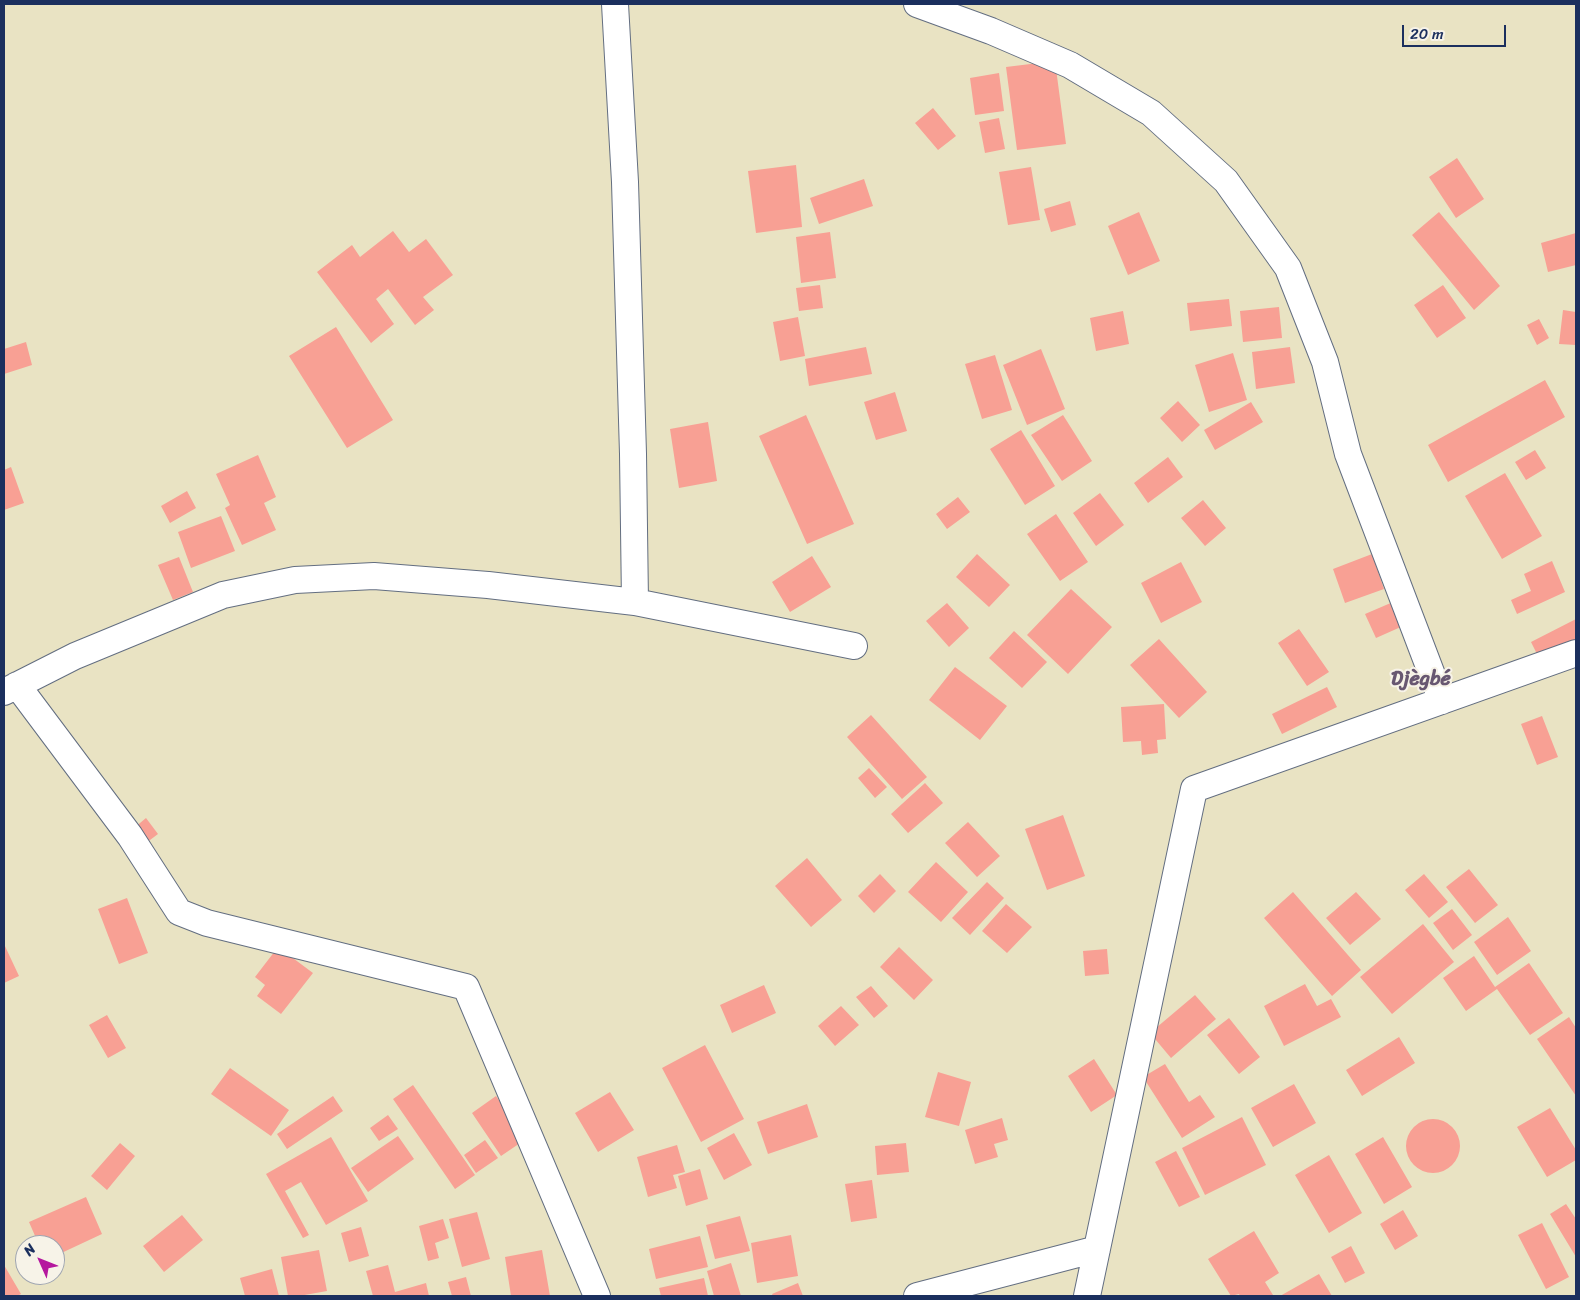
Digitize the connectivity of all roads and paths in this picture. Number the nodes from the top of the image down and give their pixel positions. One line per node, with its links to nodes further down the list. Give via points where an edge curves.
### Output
1 (616, 4): 3 (street, via 626,202)
2 (917, 4): 7 (street, via 1070,65 1151,113 1226,181 1288,268 1325,362 1348,454)
3 (635, 602): 4 (street); 6 (street, via 374,576 295,580 223,595 75,656)
4 (854, 646)
5 (1576, 653): 7 (street)
6 (10, 688): 9 (street, via 130,836 179,912 207,924 466,987)
7 (1442, 701): 8 (street, via 1194,789)
8 (1097, 1249): 10 (street); 11 (street)
9 (597, 1296)
10 (917, 1296)
11 (1087, 1296)

